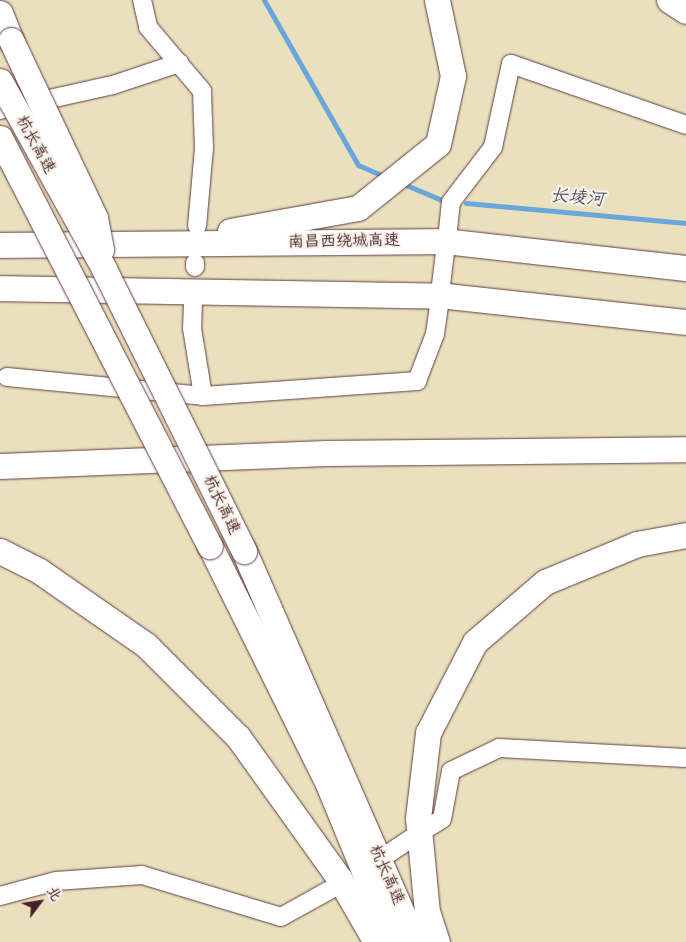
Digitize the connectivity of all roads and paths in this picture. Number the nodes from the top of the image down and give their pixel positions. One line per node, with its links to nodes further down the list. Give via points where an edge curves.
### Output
1 (142, 0): 6 (street, via 148,27)
2 (438, 0): 14 (highway, via 453,76 438,144 402,175 358,208)
3 (669, 0): 4 (highway)
4 (686, 11)
5 (0, 13): 17 (highway, bridge, via 95,218)
6 (179, 63): 8 (street, via 114,85); 11 (street, via 202,91 205,119)
7 (0, 81): 17 (highway, 杭长高速, bridge)
8 (0, 110)
9 (686, 125): 12 (street, via 511,64 493,147 451,202)
10 (0, 138): 36 (highway, 杭长高速, bridge, via 210,546 328,784)
11 (196, 226)
12 (448, 230)
13 (0, 246): 14 (highway, 南昌西绕城高速)
14 (138, 246): 16 (highway, 南昌西绕城高速, via 444,241)
15 (445, 252): 18 (street)
16 (686, 268)
17 (104, 269): 37 (highway, 杭长高速, bridge, via 244,551)
18 (441, 285)
19 (0, 288): 22 (highway, via 447,296)
20 (193, 302): 24 (street, via 192,328)
21 (439, 306): 24 (street, via 435,334 417,381)
22 (686, 322)
23 (7, 377): 24 (street)
24 (203, 396)
25 (686, 449): 26 (highway, via 326,453)
26 (0, 466)
27 (686, 536): 38 (highway, via 637,544 545,582 475,642 428,733 418,818 427,912)
28 (0, 551): 35 (highway, via 38,570 146,645 238,737 339,878)
29 (686, 758): 30 (street, via 498,748 451,771 442,819)
30 (429, 827)
31 (410, 839): 32 (street)
32 (388, 854)
33 (333, 888): 34 (street, via 281,916 142,876 56,882)
34 (0, 896)
35 (376, 942)
36 (393, 942)
37 (415, 942)
38 (437, 942)

